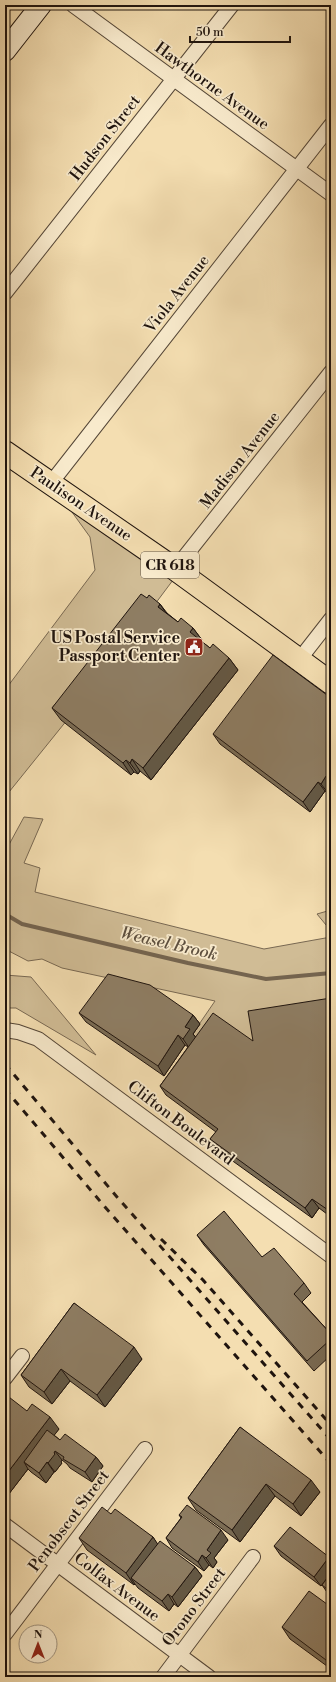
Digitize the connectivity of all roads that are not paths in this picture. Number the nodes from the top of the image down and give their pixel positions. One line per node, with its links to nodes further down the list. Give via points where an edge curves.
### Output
1 (41, 5): 4 (main road)
2 (73, 5): 5 (street, Hawthorne Avenue)
3 (232, 5): 5 (street, Hudson Street)
4 (5, 51)
5 (173, 79): 7 (street, Hawthorne Avenue); 9 (street, Hudson Street)
6 (331, 125): 7 (street, Viola Avenue)
7 (296, 169): 8 (street, Hawthorne Avenue); 12 (street, Viola Avenue)
8 (331, 194)
9 (5, 293)
10 (331, 372): 13 (street, Madison Avenue)
11 (5, 452): 12 (main road, Paulison Avenue / CR 618)
12 (51, 483): 13 (main road, Paulison Avenue / CR 618)
13 (176, 569): 15 (main road, Paulison Avenue / CR 618)
14 (331, 619): 15 (street)
15 (299, 660): 16 (main road, Paulison Avenue / CR 618)
16 (331, 684)
17 (5, 1030): 18 (street, Clifton Boulevard, via 38,1040)
18 (331, 1256)
19 (22, 1356): 20 (street)
20 (5, 1378)
21 (145, 1449): 24 (street, Penobscot Street)
22 (5, 1525): 24 (street, Colfax Avenue)
23 (253, 1557): 26 (street, Orono Street)
24 (58, 1564): 25 (street, Penobscot Street); 26 (street, Colfax Avenue)
25 (5, 1634)
26 (179, 1655): 27 (street, Orono Street); 28 (street, Colfax Avenue)
27 (162, 1677)
28 (209, 1677)

